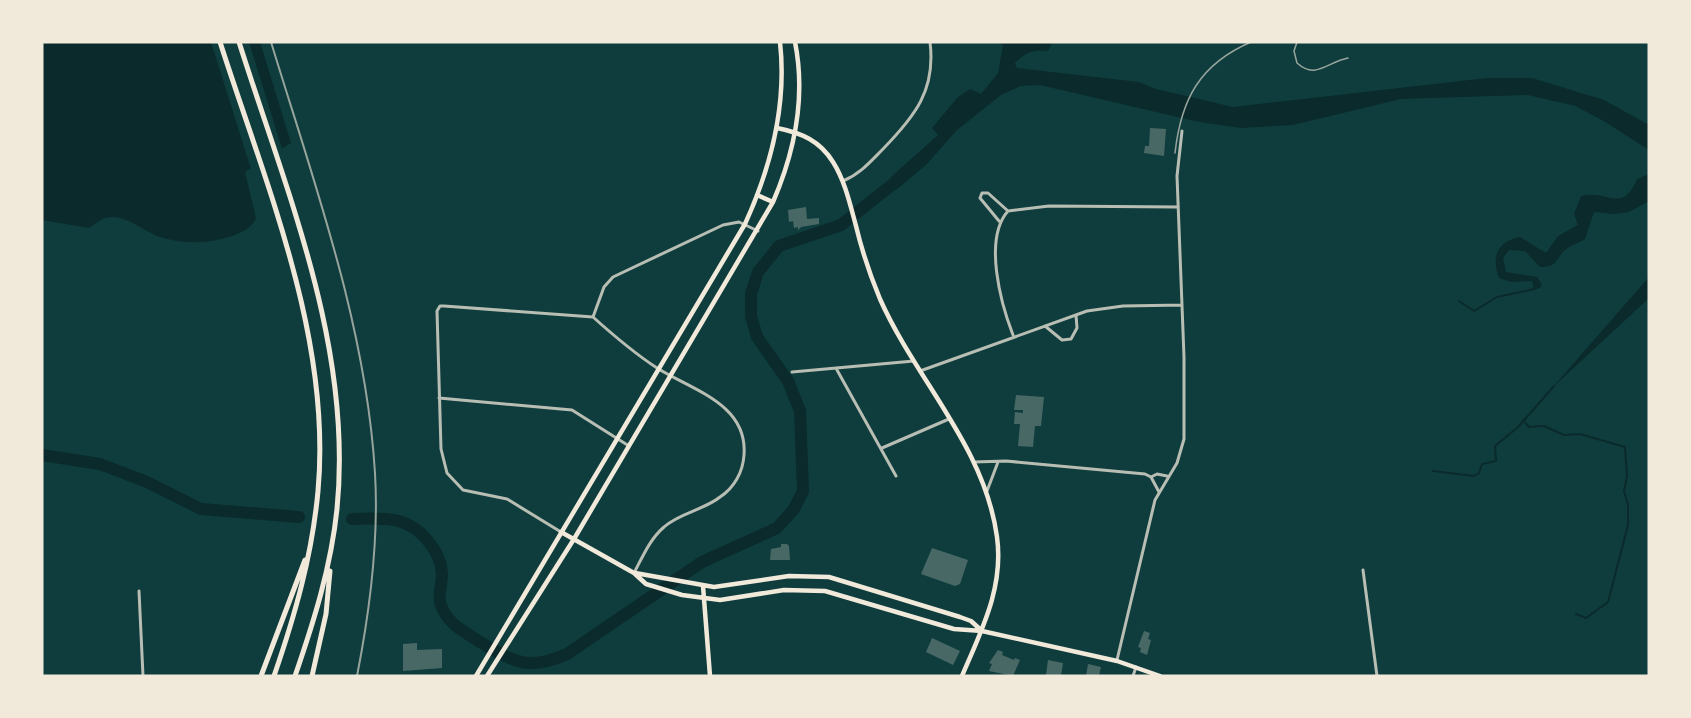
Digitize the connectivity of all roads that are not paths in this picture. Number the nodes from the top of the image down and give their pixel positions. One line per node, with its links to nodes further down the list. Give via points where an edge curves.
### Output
1 (220, 42): 42 (highway, via 298,290 314,364 320,447)
2 (239, 42): 41 (highway, via 316,284 333,358 340,450)
3 (780, 42): 6 (main road, via 782,83)
4 (795, 42): 8 (main road, via 800,77)
5 (930, 42): 9 (street, via 929,81 914,115 862,170)
6 (777, 129): 8 (main road); 10 (main road)
7 (1182, 131): 12 (street, via 1177,166)
8 (796, 132): 9 (main road, via 823,148); 11 (main road)
9 (843, 181): 22 (main road, via 880,299)
10 (757, 195): 11 (main road); 15 (main road)
11 (773, 202): 16 (main road)
12 (1178, 207): 13 (street, via 1049,206); 17 (street)
13 (1008, 211): 14 (street); 14 (street, via 982,192 983,205)
14 (999, 221): 21 (street, via 996,238 1001,303)
15 (745, 224): 16 (street); 19 (street, via 723,225 613,277 604,287); 23 (main road)
16 (758, 231): 27 (main road)
17 (1182, 305): 18 (street, via 1123,306); 36 (street, via 1184,439 1177,463)
18 (1076, 315): 20 (street); 20 (street, via 1077,328 1071,339 1062,340)
19 (592, 317): 23 (street); 28 (street, via 438,307)
20 (1044, 326): 21 (street)
21 (1013, 336): 25 (street)
22 (914, 361): 24 (street); 25 (main road)
23 (658, 369): 27 (street); 30 (main road)
24 (837, 370): 26 (street); 32 (street)
25 (920, 371): 29 (main road)
26 (792, 372)
27 (672, 375): 31 (main road); 45 (street, via 723,406 735,419 743,431 744,463 737,480 723,495 665,526 650,543)
28 (439, 398): 30 (street, via 572,410); 40 (street, via 442,462 453,482 472,494 507,499)
29 (949, 419): 32 (street); 34 (main road)
30 (616, 437): 31 (street); 40 (main road)
31 (629, 446): 43 (main road)
32 (881, 449): 35 (street)
33 (998, 461): 34 (street); 37 (street); 38 (street)
34 (974, 462): 38 (main road)
35 (896, 476)
36 (1167, 476): 37 (street); 39 (street)
37 (1151, 477): 39 (street)
38 (987, 491): 51 (main road, via 997,540 996,583)
39 (1159, 492): 52 (street)
40 (561, 532): 43 (main road); 59 (main road)
41 (334, 534): 57 (highway, via 318,606); 58 (highway, via 326,614)
42 (312, 538): 55 (highway); 56 (highway, via 296,611)
43 (574, 539): 45 (main road); 60 (main road)
44 (1363, 570): 65 (street)
45 (634, 573): 47 (main road); 50 (main road, via 652,586)
46 (857, 584): 47 (main road, via 801,576); 49 (main road); 51 (main road, via 971,621)
47 (703, 586): 50 (main road)
48 (139, 591): 54 (street)
49 (855, 598): 50 (main road, via 795,590); 51 (main road, via 954,629)
50 (703, 599): 61 (main road)
51 (982, 631): 52 (main road); 62 (main road)
52 (1118, 661): 53 (main road)
53 (1136, 667): 63 (street); 64 (main road)
54 (143, 676)
55 (261, 676)
56 (274, 676)
57 (295, 676)
58 (312, 676)
59 (476, 676)
60 (488, 676)
61 (710, 676)
62 (962, 676)
63 (1133, 676)
64 (1160, 676)
65 (1377, 676)

